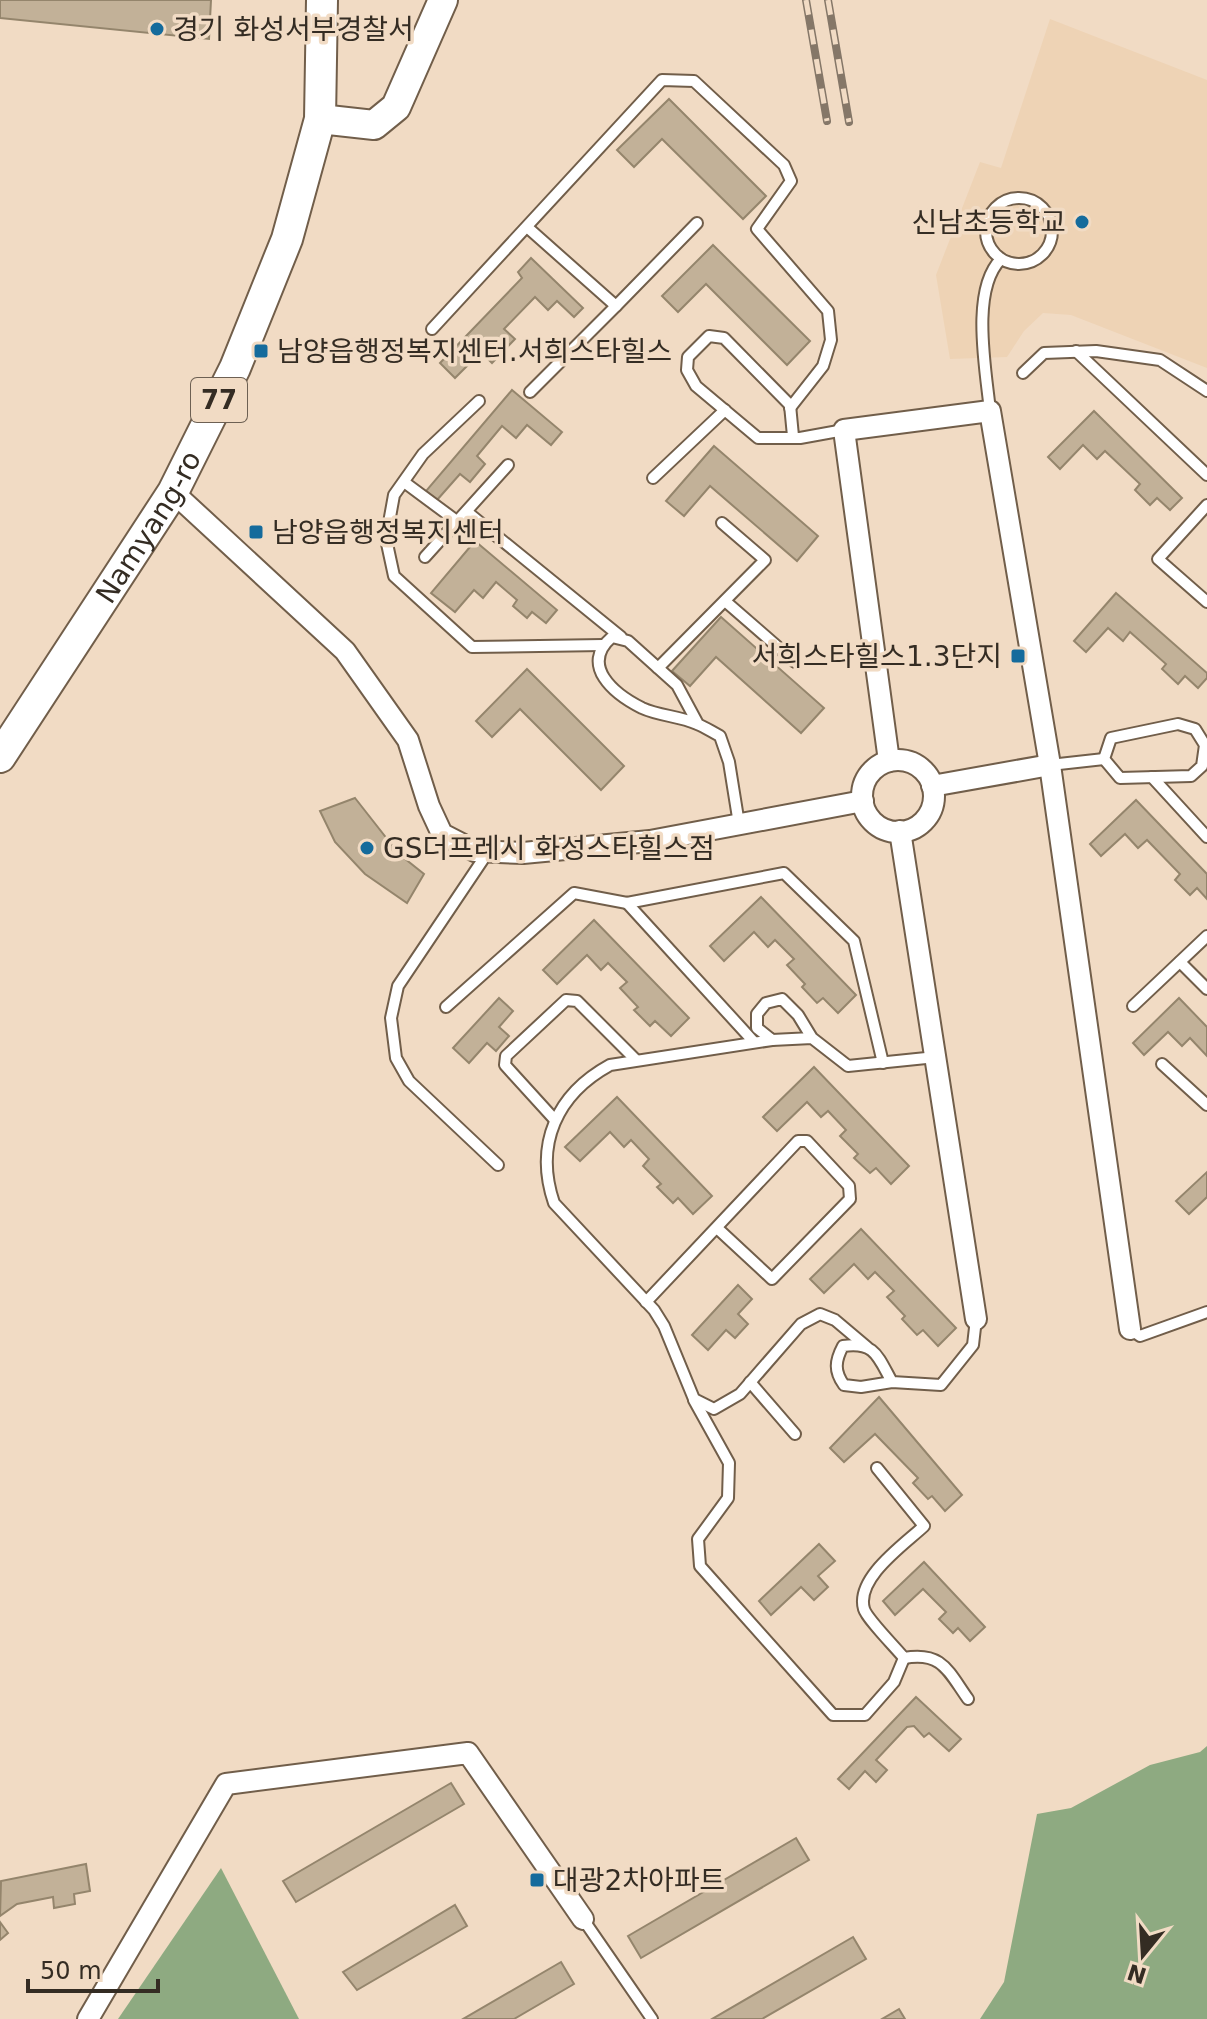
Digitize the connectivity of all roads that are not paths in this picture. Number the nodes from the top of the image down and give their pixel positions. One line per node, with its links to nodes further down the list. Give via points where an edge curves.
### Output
1 (322, 0): 3 (main road, Namyang-ro / 77)
2 (443, 0): 3 (street, via 396,107 374,125)
3 (320, 119): 23 (main road, Namyang-ro / 77, via 282,252 235,368)
4 (697, 223): 7 (lane)
5 (527, 227): 7 (lane); 8 (lane); 14 (lane, via 662,80 694,81 784,165 791,181 757,229 828,311 831,340 823,366)
6 (1001, 259): 6 (lane, via 1022,264 1048,247 1052,225 1033,200 1011,198 993,210 985,231); 16 (lane, via 993,267 984,297)
7 (616, 306): 12 (lane)
8 (432, 329)
9 (1076, 351): 10 (lane, via 1044,353); 11 (lane, via 1160,360); 20 (lane)
10 (1023, 373)
11 (1207, 391)
12 (530, 392)
13 (479, 401): 22 (lane, via 423,454)
14 (790, 408): 15 (lane, via 724,338 709,336 688,357 687,370 696,386); 18 (lane)
15 (725, 410): 18 (lane, via 758,438); 21 (lane)
16 (990, 411): 17 (street); 39 (street)
17 (844, 430): 18 (lane); 38 (street)
18 (793, 436)
19 (508, 465): 25 (lane)
20 (1207, 475)
21 (653, 478)
22 (404, 482): 26 (lane); 32 (lane, via 394,495 386,539 394,576 472,647)
23 (173, 492): 36 (main road, Namyang-ro / 77); 46 (street, via 345,651 408,740 442,834)
24 (1207, 505): 30 (lane, via 1158,559)
25 (467, 512): 26 (lane); 31 (lane)
26 (458, 522): 28 (lane)
27 (722, 523): 29 (lane, via 765,560)
28 (425, 557)
29 (725, 601): 33 (lane); 34 (lane)
30 (1207, 602)
31 (625, 640): 32 (lane, via 612,637); 34 (lane)
32 (603, 645): 35 (lane, via 600,675 612,686 642,708)
33 (795, 662)
34 (658, 668): 35 (lane, via 677,685)
35 (698, 724): 43 (lane, via 720,736)
36 (0, 757)
37 (1104, 759): 39 (lane); 40 (lane, via 1120,778); 40 (lane, via 1111,738 1178,724 1195,729 1205,745 1202,766 1191,776)
38 (889, 761): 41 (street, via 916,765); 42 (street, via 872,771)
39 (1050, 765): 41 (street); 67 (street)
40 (1152, 777): 45 (lane)
41 (932, 786): 44 (street, via 929,814)
42 (863, 801): 43 (street); 44 (street, via 873,821)
43 (739, 824): 46 (street, via 650,841)
44 (900, 831): 56 (street)
45 (1207, 837)
46 (488, 852): 62 (lane, via 398,986 391,1018 396,1058 409,1081)
47 (627, 903): 52 (lane, via 574,893); 55 (lane); 58 (lane, via 784,873 854,941)
48 (1207, 936): 49 (lane)
49 (1180, 962): 50 (lane); 51 (lane)
50 (1207, 989)
51 (1133, 1006)
52 (446, 1007)
53 (812, 1038): 54 (lane); 54 (lane, via 782,999 766,1003 757,1014 757,1028); 58 (lane, via 848,1066)
54 (772, 1040): 55 (lane)
55 (754, 1042): 57 (lane)
56 (936, 1057): 58 (lane); 66 (street)
57 (636, 1060): 61 (lane, via 587,1077); 61 (lane, via 577,1001 566,1000 506,1056 505,1065)
58 (883, 1063)
59 (1162, 1064): 60 (lane)
60 (1207, 1105)
61 (555, 1120): 64 (lane, via 546,1155 554,1203)
62 (498, 1165)
63 (717, 1228): 63 (lane, via 798,1141 807,1141 849,1186 850,1199 772,1279); 64 (lane)
64 (646, 1302): 71 (lane, via 664,1326)
65 (1207, 1312): 67 (lane, via 1140,1336)
66 (976, 1319): 70 (lane, via 973,1345 941,1385)
67 (1130, 1329)
68 (867, 1347): 69 (lane, via 820,1314 801,1324); 70 (lane); 70 (lane, via 843,1346 836,1367 844,1385)
69 (750, 1382): 71 (lane, via 714,1409); 72 (lane)
70 (892, 1382)
71 (694, 1399): 74 (lane, via 729,1463 728,1498 698,1539 700,1566 833,1715 865,1715 894,1682)
72 (795, 1434)
73 (877, 1468): 74 (lane, via 924,1526 872,1575 864,1591 864,1610)
74 (904, 1658): 75 (lane, via 938,1659)
75 (968, 1699)
76 (583, 1919): 77 (street, via 468,1753 226,1784); 78 (lane)
77 (88, 2019)
78 (652, 2019)

